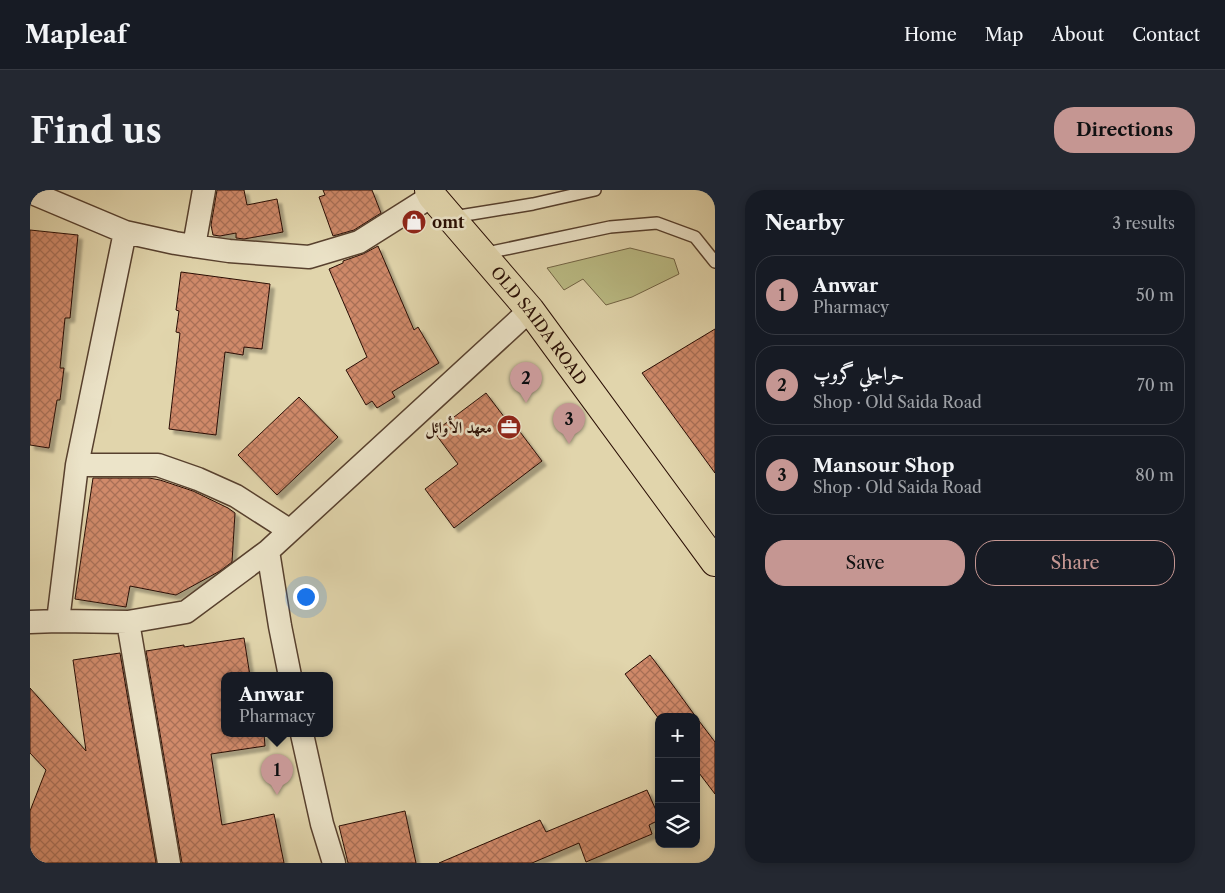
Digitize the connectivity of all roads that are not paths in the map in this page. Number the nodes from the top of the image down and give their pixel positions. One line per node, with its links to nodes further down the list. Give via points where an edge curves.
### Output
1 (204, 190): 7 (street)
2 (595, 190): 5 (lane)
3 (30, 192): 6 (street)
4 (431, 193): 5 (highway, OLD SAIDA ROAD); 7 (street, via 359,242 309,257)
5 (452, 218): 8 (highway, OLD SAIDA ROAD)
6 (125, 232): 7 (street); 11 (street)
7 (194, 246)
8 (481, 254): 9 (lane, via 610,228 657,223 695,237); 10 (highway, OLD SAIDA ROAD)
9 (715, 262)
10 (530, 310): 12 (street); 14 (highway, OLD SAIDA ROAD)
11 (77, 465): 12 (street, via 158,464 236,496); 15 (street)
12 (289, 530): 13 (street)
13 (268, 551): 17 (street, via 186,612); 18 (street)
14 (715, 562)
15 (58, 621): 16 (street); 17 (street)
16 (30, 622)
17 (128, 622): 20 (street)
18 (289, 672)
19 (303, 737): 21 (street)
20 (169, 863)
21 (334, 863)

